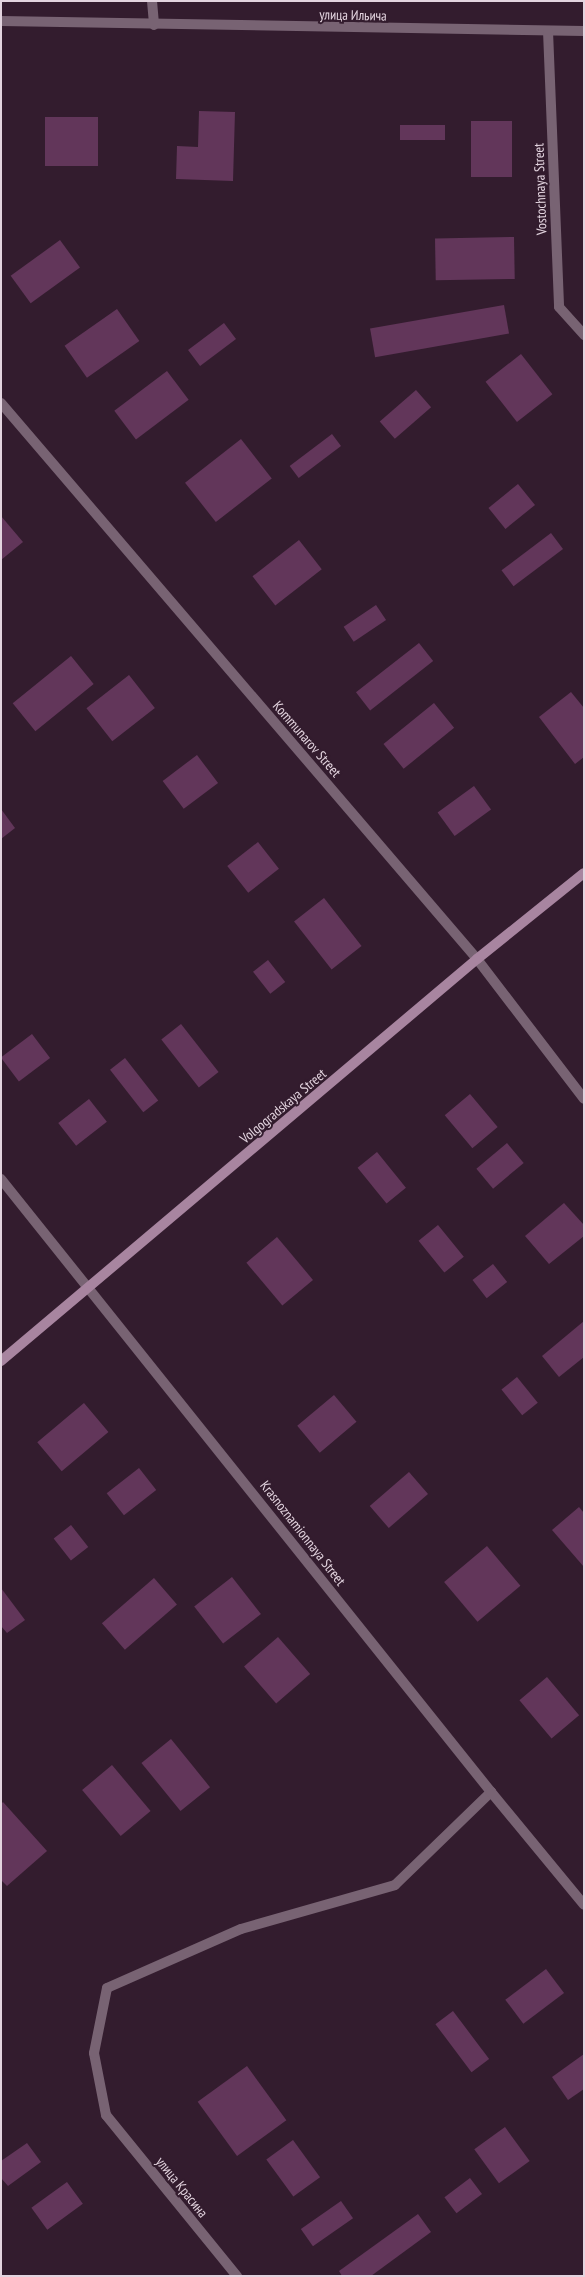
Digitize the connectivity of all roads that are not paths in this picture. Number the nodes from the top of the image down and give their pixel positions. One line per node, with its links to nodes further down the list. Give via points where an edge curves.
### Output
1 (152, 1): 3 (street)
2 (1, 21): 3 (street, улица Ильича)
3 (154, 25): 5 (street, улица Ильича)
4 (584, 31): 5 (street, улица Ильича)
5 (548, 32): 6 (street, Vostochnaya Street, via 559,308)
6 (584, 335)
7 (1, 403): 9 (street, Kommunarov Street)
8 (584, 872): 9 (main road, Volgogradskaya Street)
9 (477, 959): 10 (street, Kommunarov Street); 12 (main road, Volgogradskaya Street)
10 (584, 1099)
11 (1, 1179): 12 (street, Krasnoznamionnaya Street)
12 (90, 1287): 13 (main road, Volgogradskaya Street); 14 (street, Krasnoznamionnaya Street)
13 (1, 1361)
14 (490, 1792): 15 (street, Krasnoznamionnaya Street); 16 (street, улица Красина, via 395,1885 241,1929 107,1988 94,2053 106,2115)
15 (584, 1905)
16 (237, 2276)

